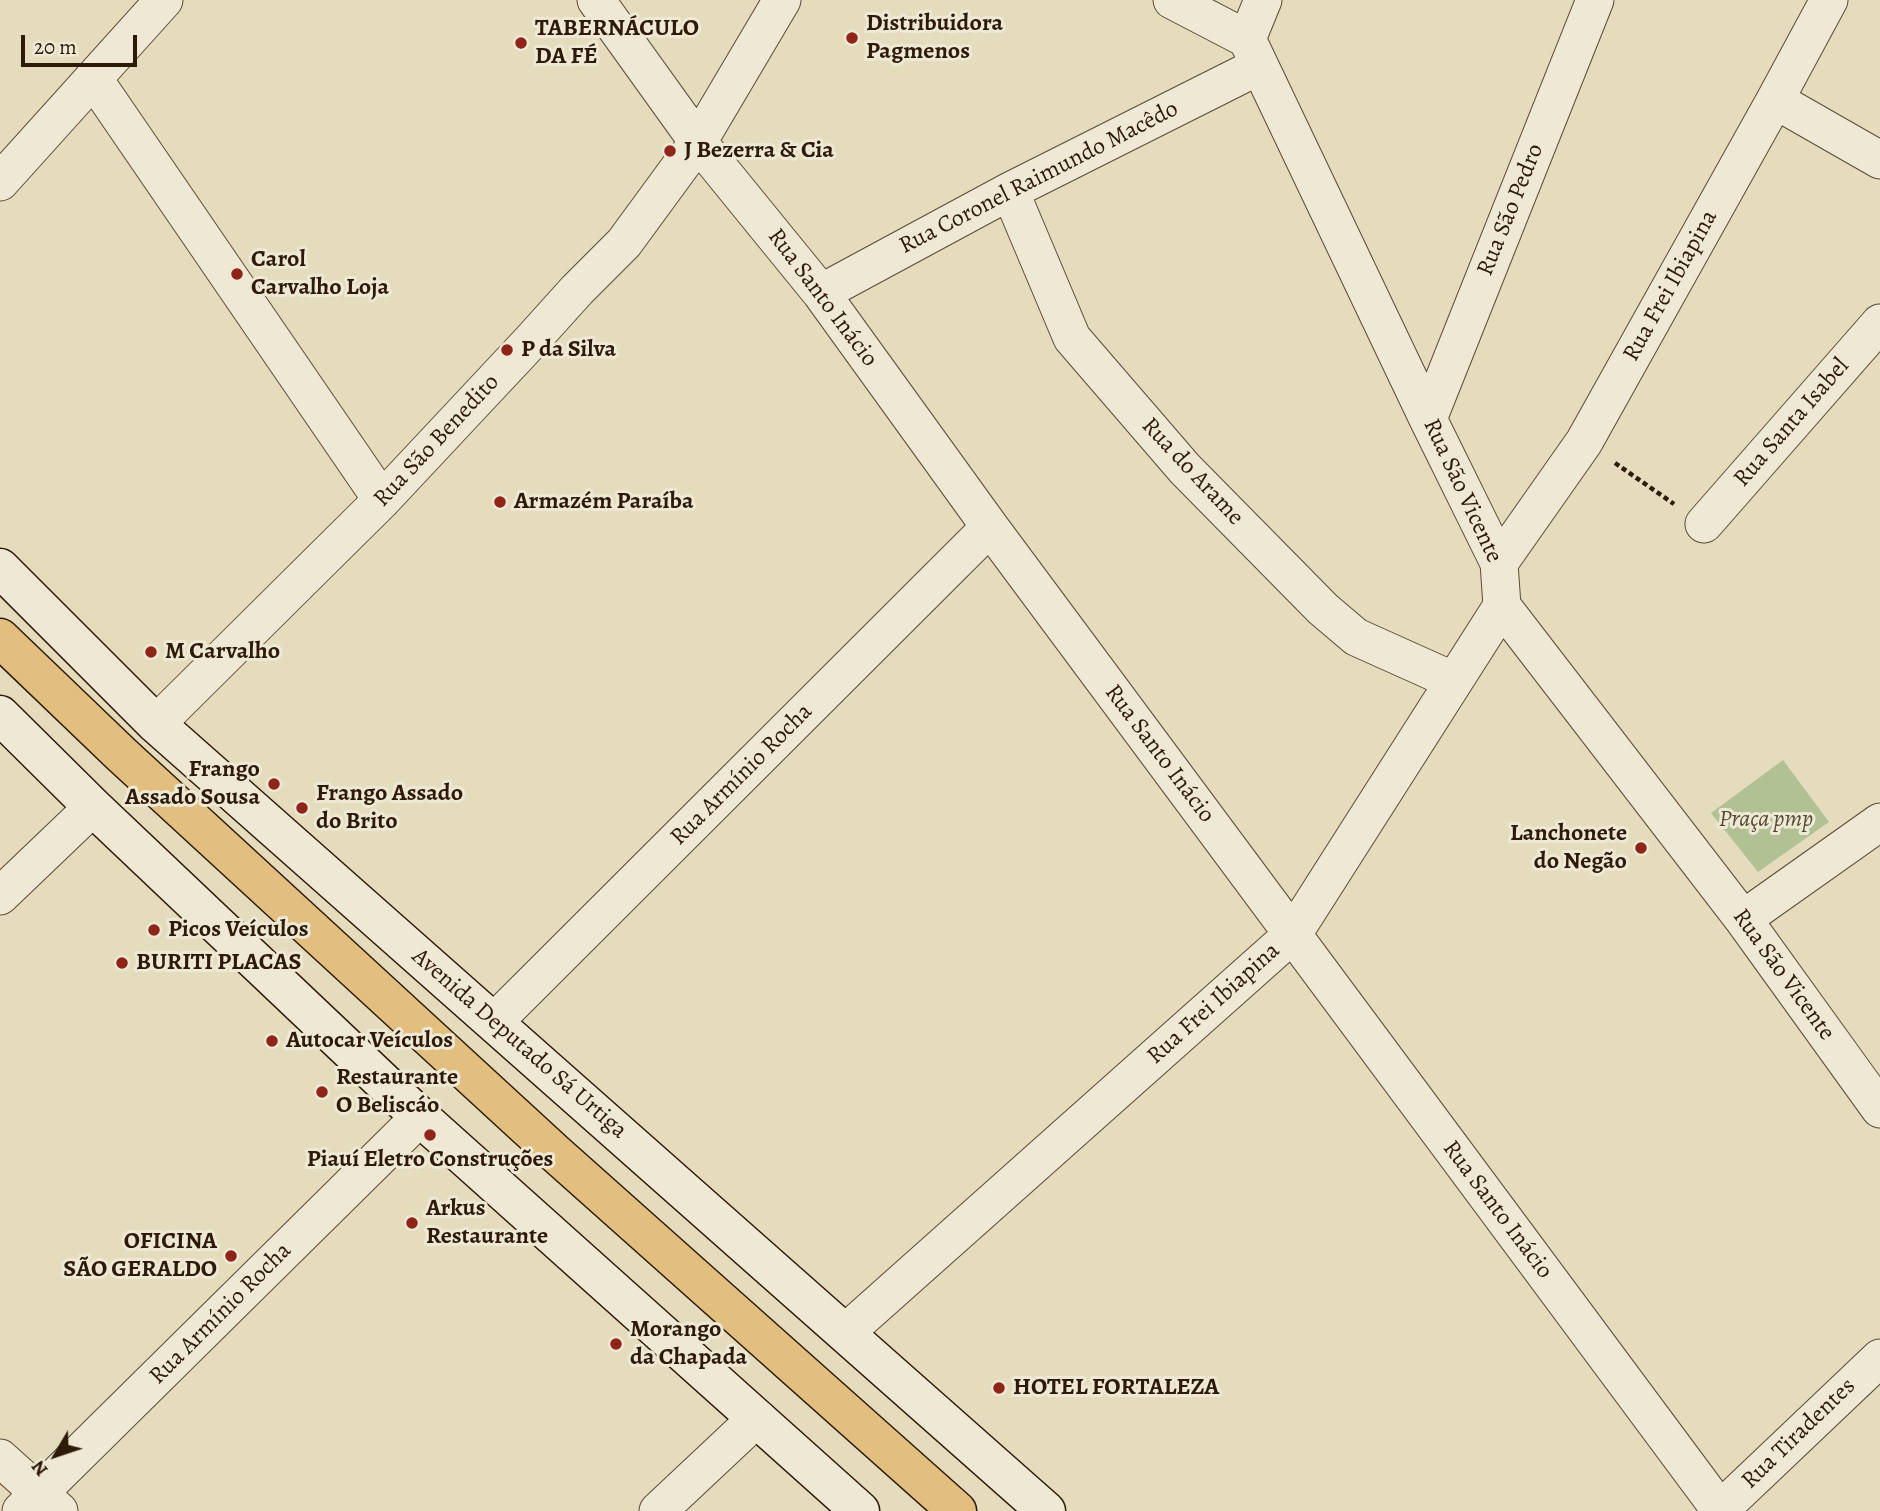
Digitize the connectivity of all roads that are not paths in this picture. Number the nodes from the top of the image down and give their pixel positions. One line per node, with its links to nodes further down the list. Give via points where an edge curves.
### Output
1 (164, 0): 9 (street)
2 (596, 0): 11 (street, Rua Santo Inácio)
3 (782, 0): 11 (street, Rua São Benedito)
4 (1172, 0): 8 (street)
5 (1263, 0): 8 (street)
6 (1595, 0): 17 (street, Rua São Pedro)
7 (1829, 0): 10 (street, Rua Frei Ibiapina)
8 (1253, 53): 14 (street, Rua Coronel Raimundo Macêdo); 17 (street, Rua São Vicente)
9 (93, 78): 13 (street); 18 (street)
10 (1775, 100): 12 (street); 21 (street, Rua Frei Ibiapina, via 1584,442)
11 (698, 142): 15 (street, Rua Santo Inácio); 18 (street, Rua São Benedito, via 624,243)
12 (1880, 160)
13 (0, 182)
14 (1010, 191): 15 (street, Rua Coronel Raimundo Macêdo); 25 (street, Rua do Arame, via 1072,338 1185,469 1356,637)
15 (821, 293): 20 (street, Rua Santo Inácio)
16 (1880, 323): 19 (street, Rua Santa Isabel)
17 (1428, 419): 21 (street, Rua São Vicente)
18 (382, 500): 27 (street, Rua São Benedito)
19 (1704, 524)
20 (990, 527): 32 (street, Rua Santo Inácio); 33 (street, Rua Armínio Rocha)
21 (1499, 563): 23 (street, Rua São Vicente)
22 (0, 568): 27 (main road, Avenida Deputado Sá Urtiga)
23 (1502, 606): 25 (street, Rua Frei Ibiapina); 31 (street, Rua São Vicente)
24 (0, 638): 43 (highway, via 555,1153)
25 (1454, 681): 32 (street, Rua Frei Ibiapina)
26 (0, 715): 28 (main road)
27 (156, 724): 33 (main road, Avenida Deputado Sá Urtiga)
28 (93, 807): 30 (street); 35 (main road)
29 (1880, 822): 31 (street)
30 (0, 895)
31 (1743, 919): 34 (street, Rua São Vicente)
32 (1293, 934): 36 (street, Rua Frei Ibiapina); 45 (street, Rua Santo Inácio)
33 (494, 1022): 36 (main road, Avenida Deputado Sá Urtiga)
34 (1880, 1109)
35 (420, 1117): 38 (main road); 40 (street, Rua Armínio Rocha)
36 (845, 1333): 44 (main road, Avenida Deputado Sá Urtiga)
37 (1880, 1358): 45 (street, Rua Tiradentes)
38 (757, 1418): 41 (street); 42 (main road)
39 (0, 1458): 40 (street)
40 (40, 1505)
41 (658, 1511)
42 (860, 1511)
43 (957, 1511)
44 (1045, 1511)
45 (1720, 1511)

